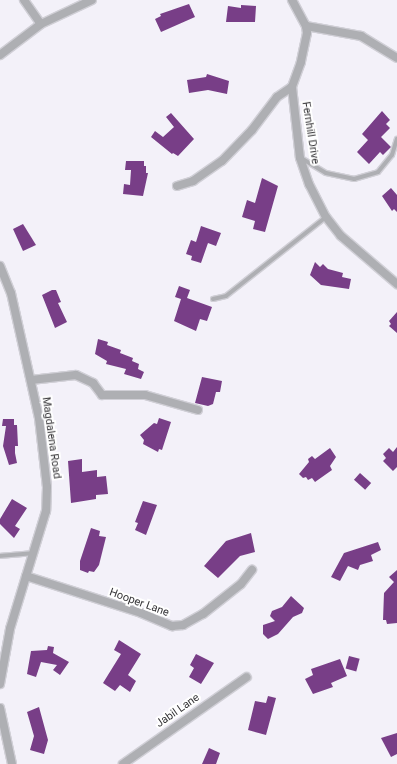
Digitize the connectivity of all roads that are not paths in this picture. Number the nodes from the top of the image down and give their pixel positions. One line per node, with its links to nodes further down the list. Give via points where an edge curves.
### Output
1 (24, 0): 4 (street)
2 (92, 0): 4 (street)
3 (292, 0): 5 (street)
4 (40, 24): 6 (street)
5 (306, 26): 7 (street, via 360,36); 8 (street, Fernhill Drive, via 301,62)
6 (0, 55)
7 (397, 58)
8 (292, 88): 10 (street, Fernhill Drive); 11 (street, via 277,97 252,130 222,161 193,181)
9 (397, 139): 10 (lane, via 392,155 378,172 354,179 326,173)
10 (300, 158): 12 (street, Fernhill Drive, via 309,184)
11 (177, 186)
12 (326, 217): 14 (street, Fernhill Drive, via 341,236); 15 (lane, via 226,296)
13 (0, 266): 16 (street, Magdalena Road, via 11,293)
14 (397, 284)
15 (213, 299)
16 (31, 380): 17 (street, via 76,375 93,383 102,395 145,395); 18 (street, Magdalena Road, via 39,418 47,487 46,512)
17 (198, 410)
18 (33, 553): 19 (lane); 21 (street, Magdalena Road)
19 (0, 556)
20 (252, 570): 21 (street, Hooper Lane, via 241,584 203,614 183,625 172,626 141,613)
21 (26, 576): 23 (street, Magdalena Road, via 10,629)
22 (246, 677): 26 (street, Jabil Lane)
23 (0, 684)
24 (0, 708): 25 (street)
25 (12, 764)
26 (123, 764)

